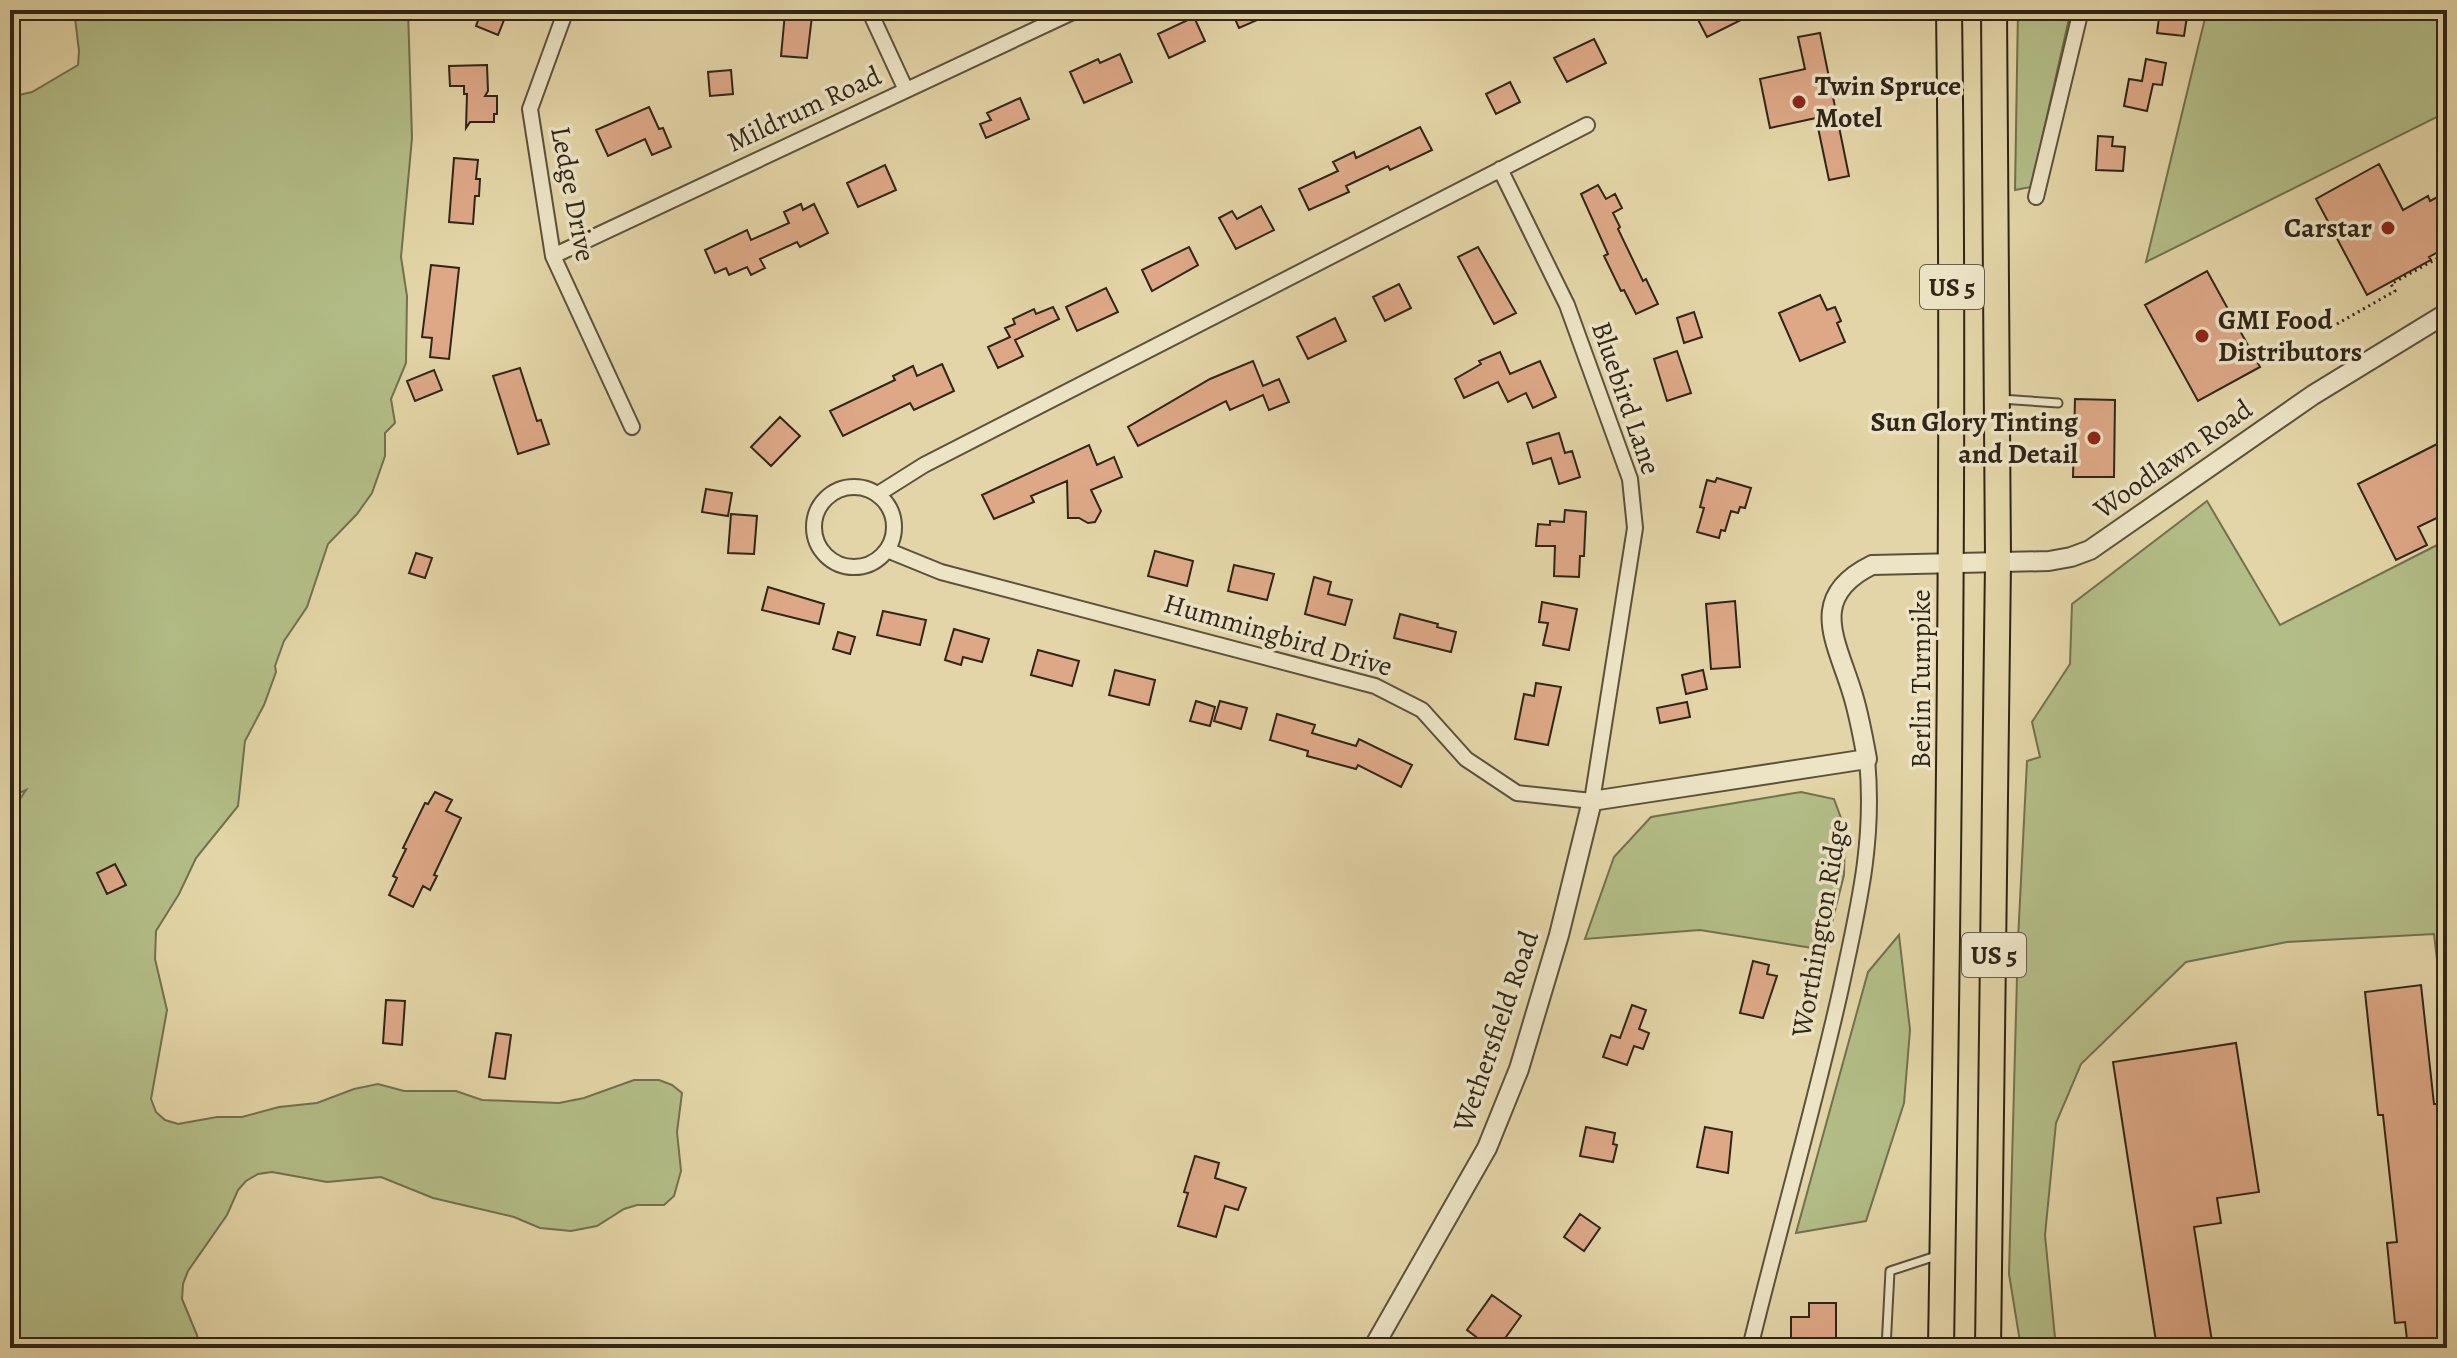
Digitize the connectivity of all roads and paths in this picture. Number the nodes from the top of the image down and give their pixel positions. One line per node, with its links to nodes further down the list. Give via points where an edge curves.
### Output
1 (566, 10): 12 (street, Ledge Drive, via 530,109)
2 (869, 10): 7 (street)
3 (1077, 10): 7 (street, Mildrum Road)
4 (1949, 10): 21 (highway, Berlin Turnpike / US 5)
5 (1994, 10): 15 (highway, US 5)
6 (2081, 10): 10 (street)
7 (906, 90): 12 (street, Mildrum Road)
8 (1587, 125): 9 (street)
9 (1500, 169): 18 (street, via 924,465); 23 (street, Bluebird Lane, via 1567,305 1630,479 1635,528)
10 (2036, 197)
11 (2447, 253): 14 (path, via 2391,284 2395,291)
12 (553, 256): 17 (street, Ledge Drive)
13 (2447, 313): 20 (street, Woodlawn Road, via 2337,379 2090,550 2049,561)
14 (2337, 324)
15 (1998, 398): 16 (lane); 20 (highway, US 5)
16 (2058, 403)
17 (632, 427)
18 (878, 494): 19 (street, via 894,522); 19 (street, via 857,487 835,491 819,508 814,533 824,553 843,566 869,564)
19 (887, 550): 23 (street, Hummingbird Drive, via 941,572 1375,686 1422,710 1466,759 1517,793)
20 (1998, 562): 21 (street, Woodlawn Road); 29 (highway, US 5)
21 (1952, 563): 22 (street, Worthington Ridge, via 1872,565 1852,574 1838,591 1831,631); 24 (highway, Berlin Turnpike / US 5)
22 (1867, 759): 23 (street, Hummingbird Drive); 26 (street, Worthington Ridge, via 1870,825 1858,910)
23 (1592, 801): 25 (street, Wethersfield Road, via 1519,1069 1487,1148)
24 (1943, 1254): 27 (lane, via 1890,1271); 28 (highway, Berlin Turnpike / US 5)
25 (1373, 1348)
26 (1750, 1348)
27 (1886, 1348)
28 (1941, 1348)
29 (1988, 1348)

